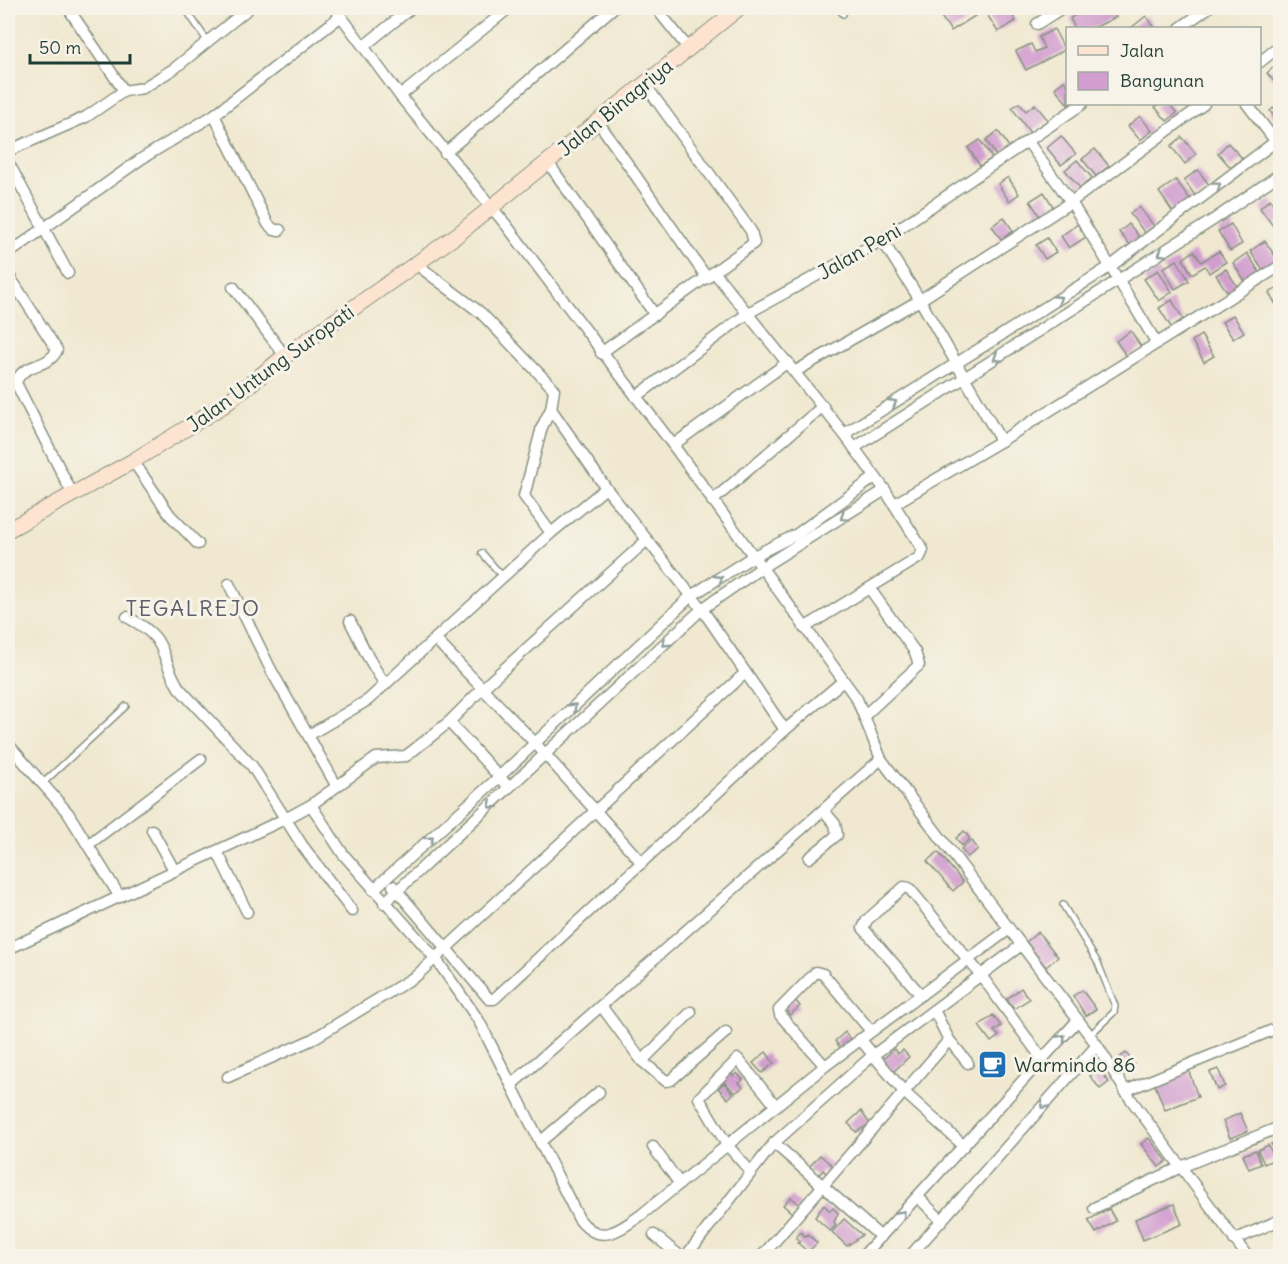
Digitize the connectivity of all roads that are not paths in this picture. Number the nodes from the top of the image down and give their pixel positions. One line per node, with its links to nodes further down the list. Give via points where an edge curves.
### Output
1 (68, 8): 22 (street)
2 (185, 8): 16 (lane)
3 (249, 8): 16 (street)
4 (411, 8): 17 (street)
5 (509, 8): 23 (street)
6 (613, 8): 32 (street)
7 (656, 8): 19 (street)
8 (739, 8): 19 (street, Jalan Binagriya)
9 (838, 8): 13 (lane)
10 (1062, 8): 14 (street)
11 (1209, 8): 15 (street)
12 (338, 12): 17 (street); 27 (street)
13 (843, 14)
14 (1037, 24)
15 (1185, 27)
16 (208, 42): 22 (street, via 142,88)
17 (364, 46): 23 (street)
18 (1281, 46): 20 (street)
19 (688, 48): 21 (street, Jalan Binagriya)
20 (1261, 61)
21 (645, 83): 28 (street, Jalan Binagriya); 47 (street, via 755,239 749,249)
22 (124, 91): 31 (street, via 94,113)
23 (400, 96): 32 (street)
24 (1081, 105): 29 (street, Jalan Peni)
25 (1203, 105): 36 (street)
26 (1248, 105): 30 (street)
27 (214, 116): 38 (street, via 141,159); 39 (street, via 268,224 273,230)
28 (599, 123): 33 (street, Jalan Binagriya); 47 (street)
29 (1028, 142): 36 (street); 40 (street, Jalan Peni)
30 (1279, 142): 43 (street, one-way to 30)
31 (8, 151)
32 (445, 153): 37 (street)
33 (547, 161): 37 (street, Jalan Binagriya); 52 (street)
34 (8, 162): 38 (street)
35 (1281, 174): 48 (street, one-way to 48)
36 (1071, 202): 43 (street); 50 (street)
37 (491, 207): 42 (street, Jalan Untung Suropati); 54 (street)
38 (44, 226): 41 (street); 45 (street)
39 (280, 230)
40 (882, 240): 50 (street); 51 (street, Jalan Peni)
41 (8, 254)
42 (416, 264): 55 (street, Jalan Untung Suropati); 61 (street, via 507,338 554,390)
43 (1111, 266): 48 (street); 56 (street, one-way to 43)
44 (1281, 266): 53 (street)
45 (68, 273)
46 (8, 274): 70 (street, via 57,350 47,362 25,370 16,383)
47 (711, 275): 51 (street); 52 (street)
48 (1120, 279): 53 (street); 58 (street, one-way to 58)
49 (232, 287): 55 (street)
50 (920, 300): 56 (street); 57 (street)
51 (748, 314): 57 (street); 59 (street, Jalan Peni)
52 (655, 315): 54 (street)
53 (1156, 342): 63 (street)
54 (601, 353): 59 (street)
55 (285, 356): 66 (street, Jalan Untung Suropati, via 224,405)
56 (957, 364): 58 (street); 62 (street, one-way to 56)
57 (792, 367): 60 (street); 64 (street)
58 (965, 378): 63 (street); 65 (street)
59 (636, 398): 64 (street)
60 (823, 406): 62 (street); 71 (street)
61 (550, 409): 68 (street); 74 (street, via 524,496)
62 (844, 434): 65 (street)
63 (1001, 441): 72 (street)
64 (673, 445): 71 (street)
65 (854, 448): 67 (street)
66 (133, 461): 70 (street, Jalan Untung Suropati); 77 (street, via 170,515)
67 (875, 477): 69 (street); 75 (street)
68 (606, 488): 74 (street); 76 (street)
69 (885, 490): 72 (street); 75 (street, one-way to 75)
70 (72, 493): 73 (street, Jalan Untung Suropati)
71 (712, 501): 79 (street)
72 (894, 504): 83 (street, via 922,550 920,557)
73 (8, 531)
74 (551, 533): 81 (street)
75 (800, 538): 79 (street); 80 (street)
76 (647, 540): 84 (street); 93 (street)
77 (198, 544)
78 (482, 553): 81 (lane)
79 (752, 557): 80 (street); 84 (street, one-way to 79)
80 (761, 568): 85 (street); 88 (street)
81 (503, 577): 89 (street)
82 (229, 584): 98 (street, via 271,670)
83 (870, 589): 88 (street); 95 (street, via 915,652 919,664)
84 (691, 596): 85 (street); 99 (street, one-way to 84)
85 (702, 609): 90 (street); 101 (street, one-way to 101)
86 (127, 617): 111 (street, via 154,635 179,688 252,766)
87 (350, 621): 92 (street)
88 (804, 628): 91 (street)
89 (436, 639): 92 (street); 93 (street)
90 (744, 674): 97 (street); 110 (street)
91 (843, 681): 95 (street); 97 (street)
92 (385, 685): 98 (street, via 348,714)
93 (483, 688): 96 (street); 99 (street)
94 (126, 706): 105 (lane)
95 (864, 716): 103 (street)
96 (449, 722): 104 (street); 106 (street, via 406,756 376,758)
97 (784, 730): 116 (street)
98 (309, 735): 106 (street)
99 (535, 743): 101 (street); 104 (street)
100 (8, 744): 105 (street)
101 (545, 755): 107 (street); 110 (street)
102 (201, 759): 113 (street)
103 (881, 759): 109 (street); 126 (street)
104 (499, 777): 107 (street); 118 (street, one-way to 104)
105 (42, 784): 113 (street)
106 (336, 785): 108 (street)
107 (510, 788): 120 (street, one-way to 120)
108 (307, 806): 111 (street); 119 (street)
109 (824, 811): 115 (street, via 835,824 837,835); 134 (street)
110 (593, 812): 116 (street); 129 (street)
111 (287, 818): 114 (street); 124 (street)
112 (152, 830): 117 (street)
113 (89, 844): 121 (street)
114 (217, 851): 117 (street); 125 (street)
115 (809, 858)
116 (642, 863): 129 (street, via 494,999 489,999)
117 (174, 870): 121 (street)
118 (387, 879): 119 (street); 120 (street)
119 (373, 890): 122 (street)
120 (398, 891): 122 (street); 129 (street)
121 (120, 897): 128 (street)
122 (384, 903): 131 (street)
123 (1063, 905): 141 (lane, via 1098,963 1115,1006 1114,1012)
124 (352, 911)
125 (247, 912)
126 (1008, 930): 127 (street); 130 (street)
127 (1020, 946): 132 (street); 137 (street)
128 (8, 949)
129 (447, 949): 131 (street)
130 (968, 960): 132 (street); 133 (street); 133 (street, via 909,888 904,887 863,928)
131 (434, 961): 149 (street, via 311,1040); 150 (street, via 479,1021)
132 (980, 975): 135 (street); 145 (street)
133 (921, 995): 139 (street)
134 (602, 1007): 146 (street); 150 (street)
135 (934, 1010): 142 (street); 144 (street)
136 (691, 1012): 146 (street)
137 (1077, 1021): 141 (street); 145 (street, one-way to 137)
138 (1281, 1027): 151 (street)
139 (871, 1031): 144 (street); 148 (street, via 823,974 816,972 779,1010)
140 (726, 1032): 146 (street, via 671,1080 662,1080)
141 (1089, 1036): 143 (street)
142 (949, 1040): 147 (street); 153 (street)
143 (1096, 1045): 151 (street); 168 (street, one-way to 168)
144 (866, 1047): 148 (street); 153 (street); 157 (street)
145 (1043, 1060): 158 (street)
146 (642, 1061)
147 (968, 1063)
148 (825, 1066): 154 (street)
149 (228, 1077)
150 (511, 1085): 156 (street)
151 (1125, 1091): 161 (street)
152 (598, 1092): 156 (street)
153 (904, 1092): 158 (street); 164 (street)
154 (776, 1106): 160 (street); 160 (street, via 742,1061 734,1061 699,1098)
155 (1281, 1127): 161 (street)
156 (540, 1142): 163 (street, via 579,1219 588,1231 598,1234 623,1227)
157 (774, 1143): 162 (street); 164 (street)
158 (964, 1146): 165 (street)
159 (652, 1147): 163 (street)
160 (730, 1148): 162 (street); 163 (street)
161 (1181, 1167): 166 (street); 171 (street)
162 (751, 1172): 173 (street)
163 (680, 1184)
164 (822, 1187): 170 (street); 174 (street)
165 (918, 1197): 168 (street); 170 (street, one-way to 165)
166 (1094, 1208)
167 (1281, 1220): 171 (street)
168 (942, 1221): 176 (street)
169 (654, 1235): 172 (street)
170 (881, 1237): 175 (street)
171 (1234, 1240): 177 (street)
172 (680, 1257)
173 (686, 1257)
174 (762, 1257)
175 (862, 1257)
176 (910, 1257)
177 (1247, 1257)

